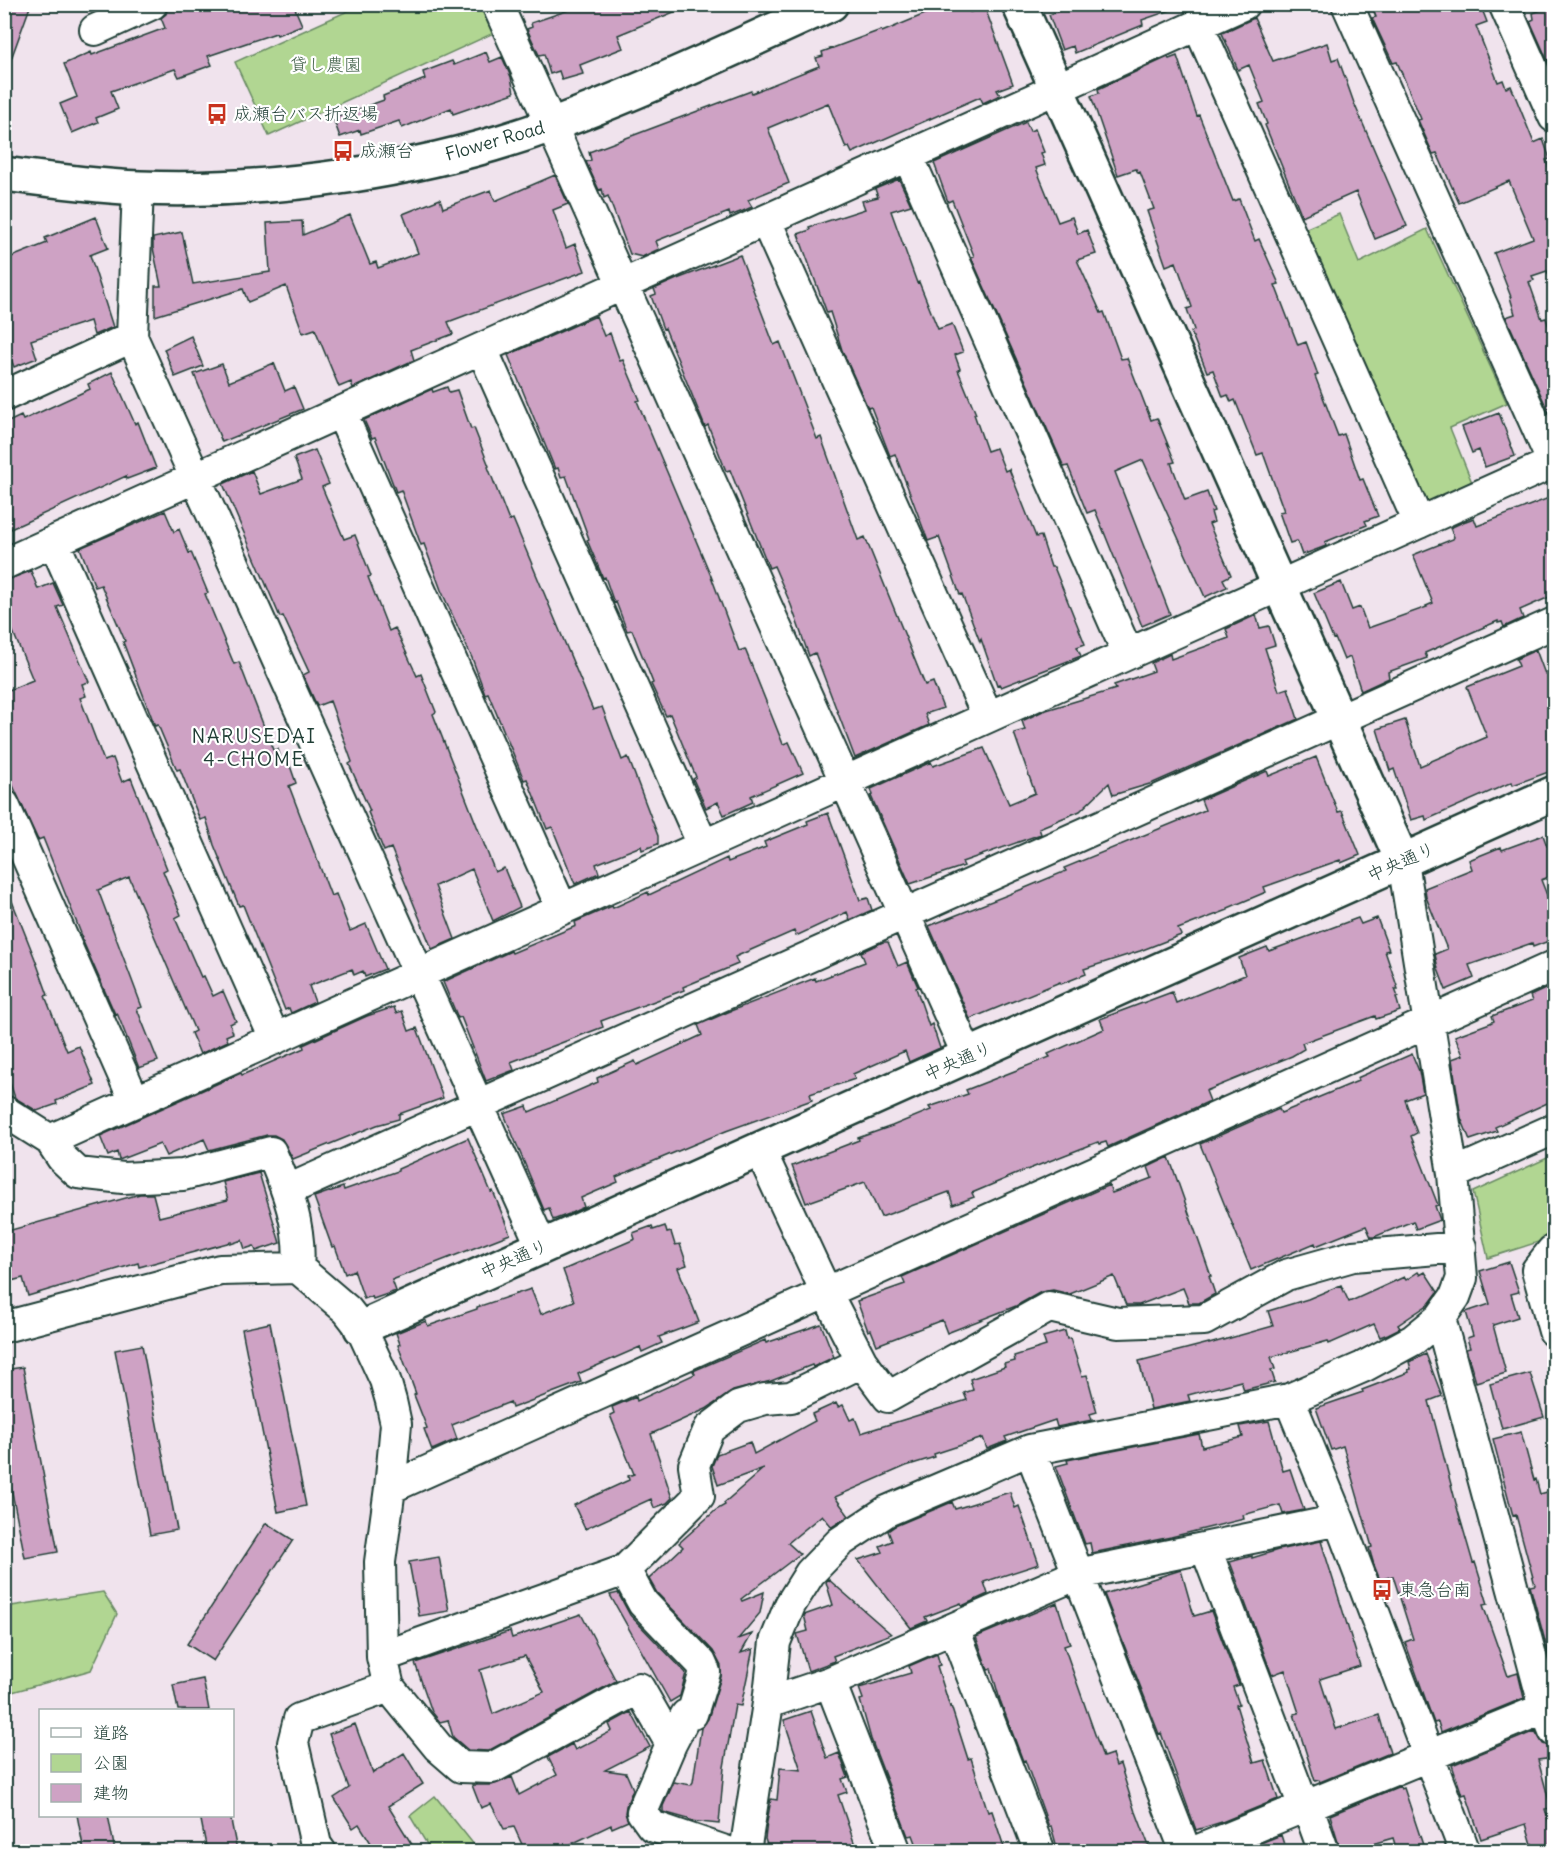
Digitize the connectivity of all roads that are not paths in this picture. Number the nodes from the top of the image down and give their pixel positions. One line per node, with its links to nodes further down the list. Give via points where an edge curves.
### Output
1 (152, 4): 9 (street)
2 (497, 4): 12 (street)
3 (831, 4): 12 (street, Flower Road)
4 (1018, 4): 10 (street)
5 (1244, 4): 8 (street)
6 (1347, 4): 22 (street)
7 (1504, 4): 11 (street)
8 (1198, 25): 10 (street); 24 (street)
9 (95, 30)
10 (1056, 89): 13 (street); 27 (street)
11 (1554, 117)
12 (551, 125): 15 (street, Flower Road, via 448,156 356,174 221,187); 17 (street)
13 (908, 156): 16 (street); 29 (street)
14 (4, 174): 15 (street, Flower Road)
15 (138, 188): 18 (street)
16 (766, 220): 17 (street); 30 (street)
17 (622, 285): 19 (street); 32 (street)
18 (132, 337): 20 (street); 23 (street)
19 (482, 349): 21 (street); 35 (street)
20 (5, 393)
21 (341, 412): 23 (street); 37 (street)
22 (1554, 462): 24 (street)
23 (196, 477): 25 (street); 40 (street)
24 (1419, 523): 27 (street)
25 (54, 542): 26 (street); 42 (street)
26 (4, 564)
27 (1279, 586): 29 (street); 31 (street)
28 (1554, 623): 31 (street)
29 (1128, 654): 30 (street)
30 (988, 717): 32 (street)
31 (1339, 720): 36 (street); 38 (street)
32 (845, 782): 35 (street); 38 (street)
33 (1554, 794): 36 (street, 中央通り)
34 (4, 805): 44 (street)
35 (703, 845): 37 (street)
36 (1402, 862): 41 (street); 43 (street, 中央通り)
37 (562, 909): 40 (street)
38 (904, 914): 43 (street); 45 (street)
39 (1554, 966): 41 (street)
40 (419, 973): 42 (street); 45 (street)
41 (1428, 1023): 50 (street); 56 (street)
42 (275, 1039): 44 (street)
43 (968, 1056): 49 (street, 中央通り)
44 (135, 1102): 48 (street)
45 (478, 1105): 51 (street); 52 (street)
46 (4, 1111): 48 (street)
47 (1554, 1129): 50 (street)
48 (50, 1140): 51 (street, via 78,1173 123,1178 183,1175 271,1152)
49 (760, 1150): 52 (street, 中央通り); 56 (street)
50 (1453, 1174): 53 (street)
51 (288, 1190): 55 (street, via 300,1251)
52 (542, 1247): 59 (street, 中央通り)
53 (1461, 1247): 57 (street, via 1462,1278 1455,1297); 61 (street, via 1353,1256 1286,1275 1204,1320 1118,1323 1049,1307 888,1397)
54 (1554, 1251): 60 (street, via 1537,1270)
55 (298, 1268): 58 (street, via 220,1270); 59 (street, via 347,1310)
56 (826, 1292): 61 (street); 64 (street)
57 (1440, 1318): 62 (street, via 1413,1340 1363,1367); 74 (street)
58 (4, 1327)
59 (361, 1328): 64 (street, via 385,1380 396,1424)
60 (1554, 1331)
61 (862, 1362): 67 (street, via 791,1397 738,1407 708,1429 694,1465 699,1496)
62 (1289, 1399): 63 (street); 65 (street)
63 (1030, 1450): 68 (street); 73 (street, via 887,1511 840,1542 810,1573 790,1605 775,1642)
64 (390, 1488): 70 (street, via 380,1562)
65 (1339, 1520): 66 (street); 76 (street)
66 (1206, 1549): 68 (street); 77 (street, via 1298,1791)
67 (625, 1570): 70 (street); 75 (street, via 643,1604 705,1672 692,1713 686,1715)
68 (1078, 1574): 69 (street); 83 (street)
69 (954, 1629): 71 (street); 82 (street)
70 (382, 1657): 72 (street)
71 (830, 1682): 73 (street); 81 (street)
72 (389, 1687): 75 (street, via 438,1747 461,1767 492,1768 639,1688); 78 (street, via 299,1719 293,1743 316,1845)
73 (768, 1703): 80 (street)
74 (1551, 1714): 76 (street)
75 (670, 1744): 79 (street, via 642,1812 652,1826)
76 (1429, 1755): 77 (street); 86 (street)
77 (1307, 1805): 84 (street); 85 (street)
78 (321, 1851)
79 (728, 1851)
80 (745, 1851)
81 (896, 1851)
82 (1040, 1851)
83 (1186, 1851)
84 (1194, 1851)
85 (1324, 1851)
86 (1465, 1851)

